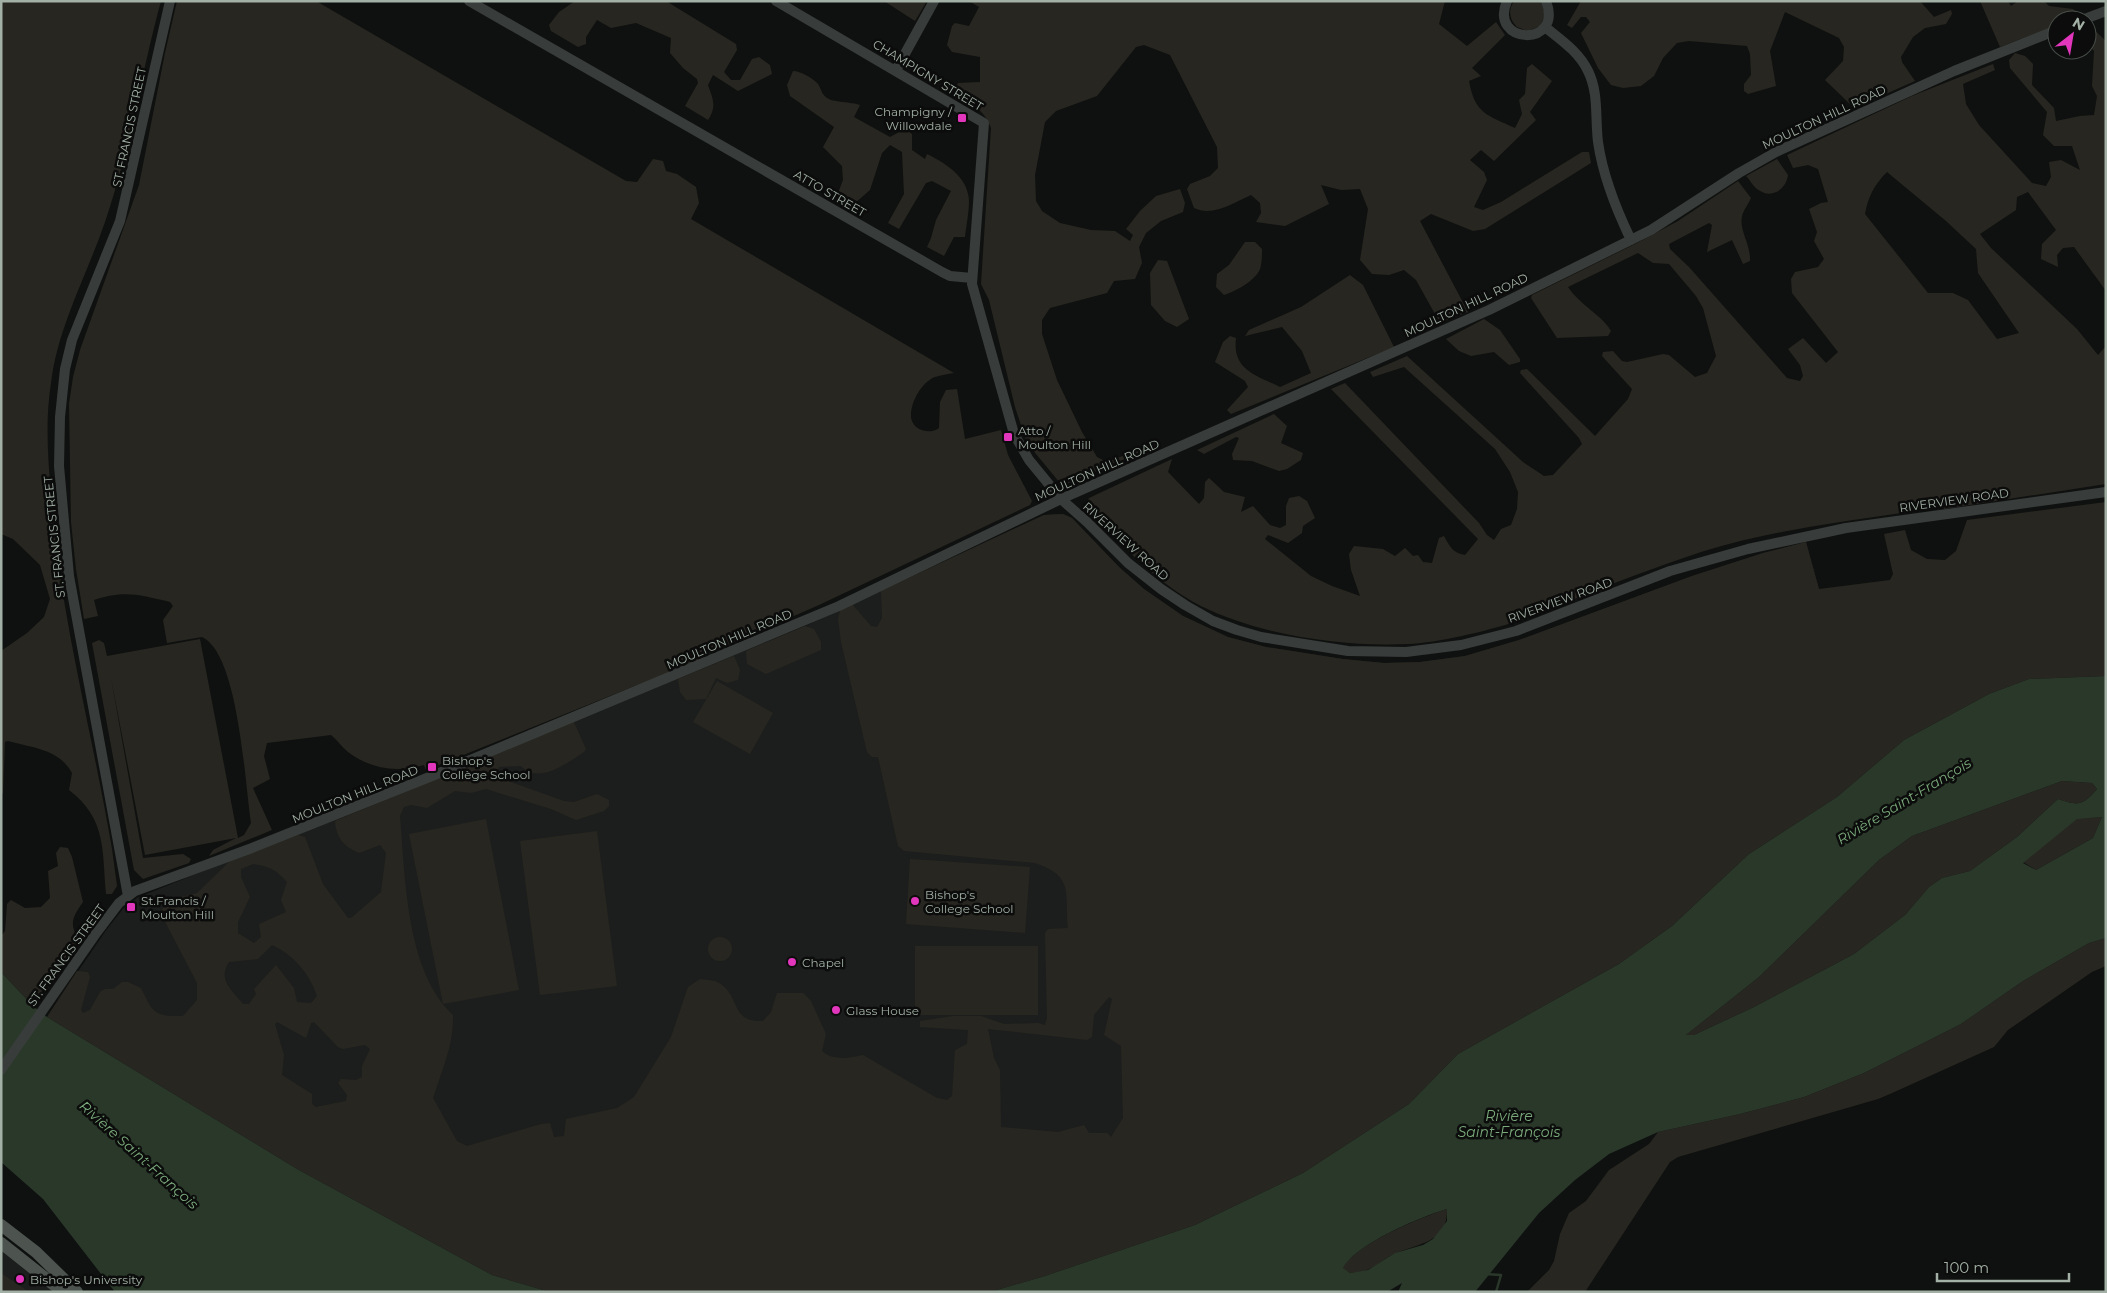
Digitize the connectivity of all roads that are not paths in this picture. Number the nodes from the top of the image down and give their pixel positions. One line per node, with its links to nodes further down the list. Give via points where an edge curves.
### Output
1 (170, 1): 14 (street, ST. FRANCIS STREET, via 120,222 72,340 60,417 60,485 69,576)
2 (469, 1): 11 (street, ATTO STREET, via 942,272)
3 (776, 1): 9 (street, CHAMPIGNY STREET)
4 (934, 1): 9 (street)
5 (1507, 1): 7 (street, via 1504,17 1513,32 1530,36)
6 (1546, 1): 7 (street, via 1549,10)
7 (1546, 27): 10 (street, via 1583,62 1593,81 1602,164)
8 (2047, 34): 10 (street, MOULTON HILL ROAD, via 1954,71 1776,152)
9 (896, 70): 11 (street, CHAMPIGNY STREET, via 984,123)
10 (1631, 240): 13 (street, MOULTON HILL ROAD, via 1489,310)
11 (972, 278): 13 (street, via 1014,434 1029,460)
12 (2106, 492): 13 (street, RIVERVIEW ROAD, via 1812,534 1670,571 1516,631 1461,645 1381,653 1261,637 1213,621 1160,589)
13 (1061, 499): 14 (street, MOULTON HILL ROAD, via 839,606 706,663)
14 (128, 896): 15 (street, ST. FRANCIS STREET, via 97,932)
15 (1, 1070)
16 (1, 1225): 19 (main road, via 36,1252)
17 (1, 1243): 18 (main road)
18 (63, 1292)
19 (77, 1292)

